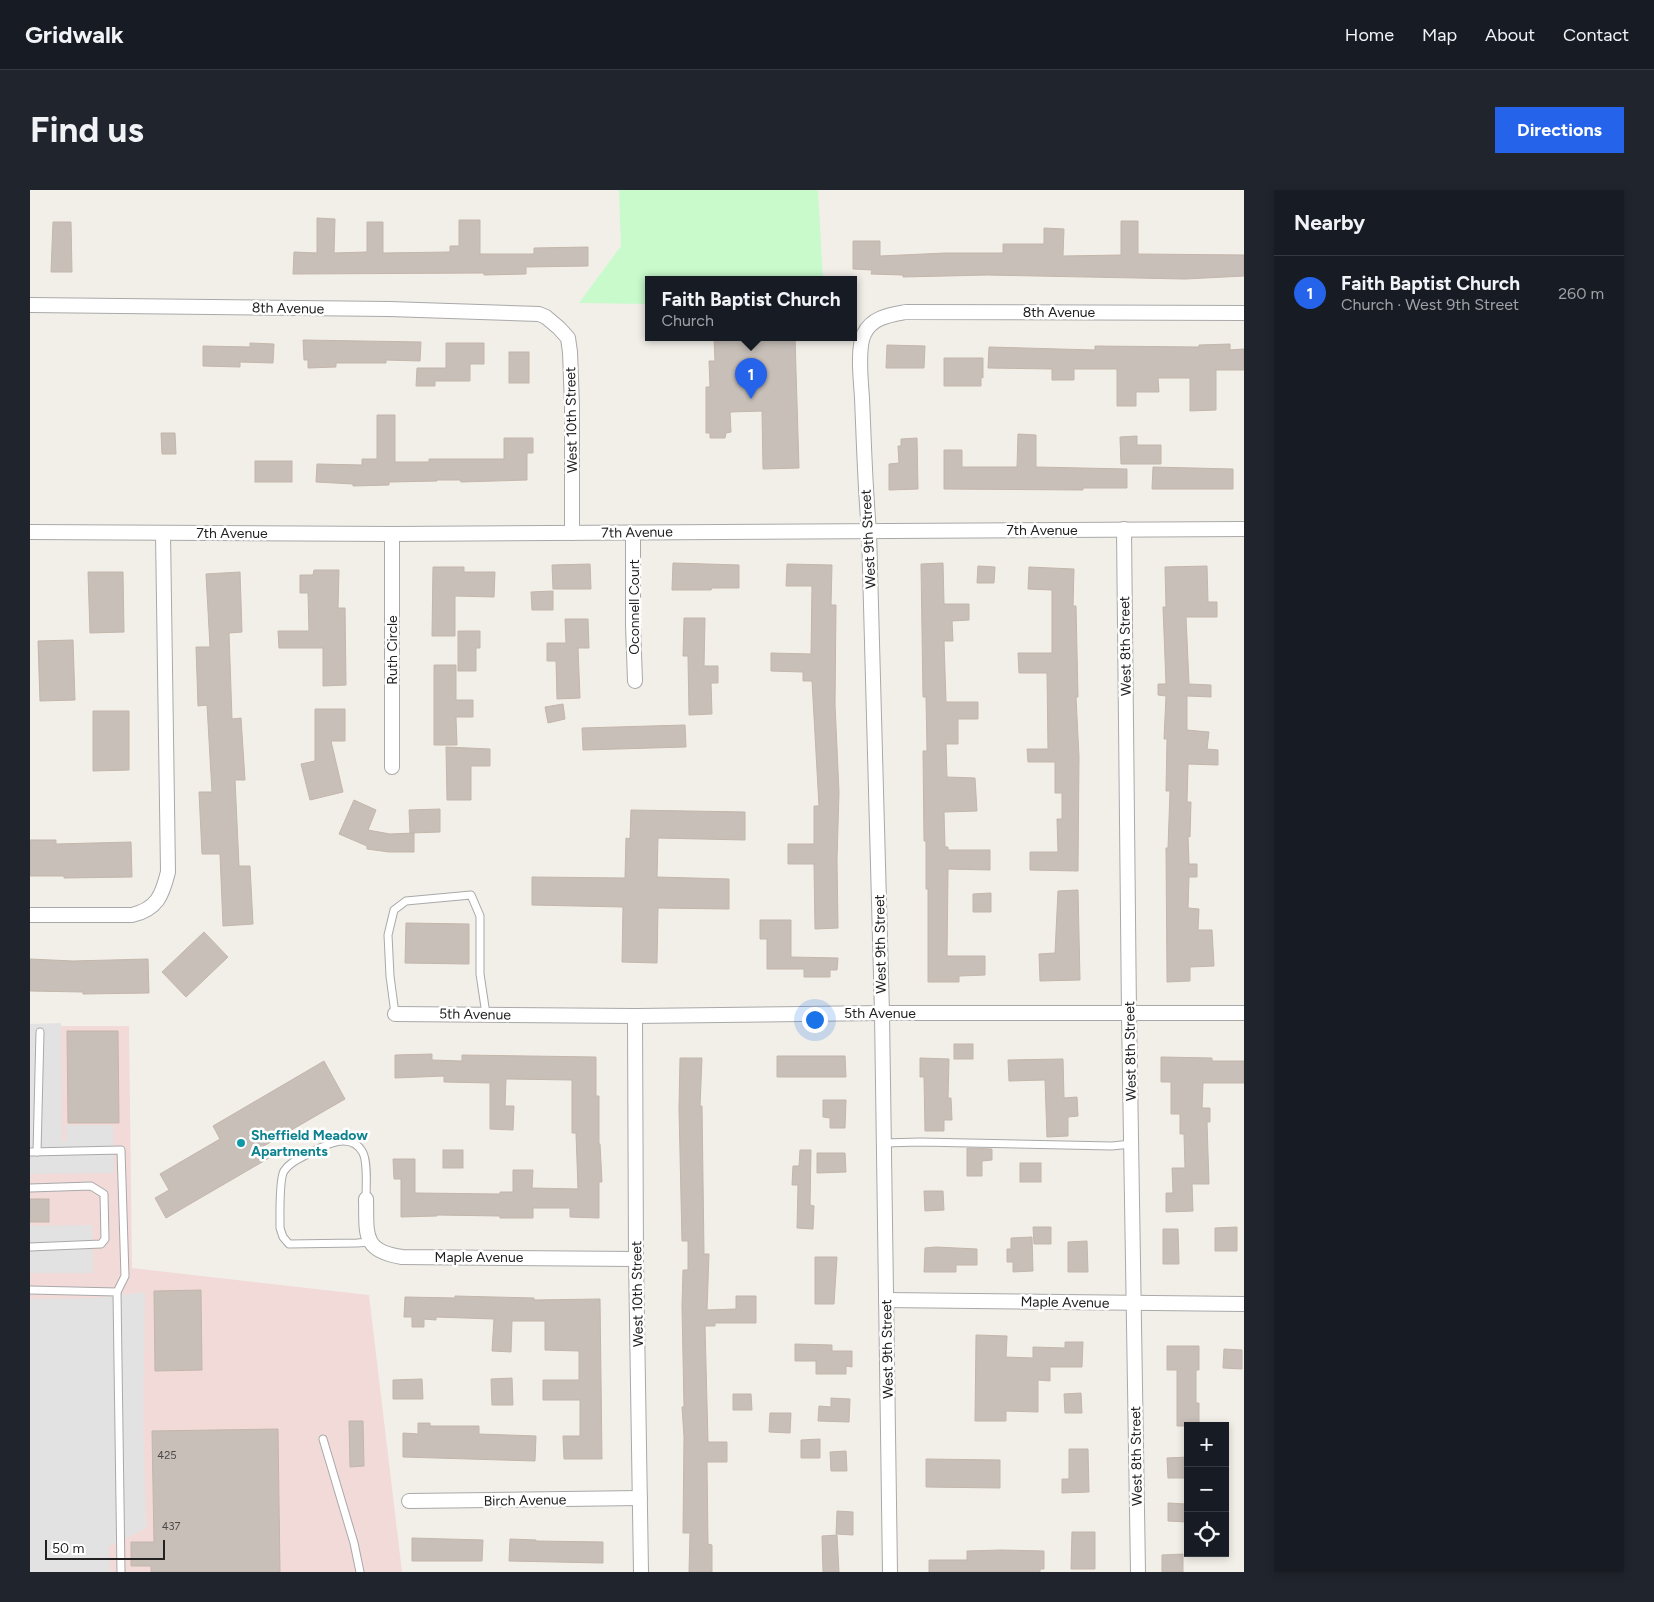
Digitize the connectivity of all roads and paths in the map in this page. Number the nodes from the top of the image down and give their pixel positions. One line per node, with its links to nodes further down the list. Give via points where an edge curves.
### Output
1 (30, 305): 3 (street, 8th Avenue, via 390,309 539,314)
2 (1244, 313): 4 (street, 8th Avenue, via 906,312)
3 (546, 317): 10 (street, West 10th Street, via 568,338 570,352)
4 (875, 320): 7 (street, West 9th Street, via 864,333 861,364)
5 (1244, 529): 6 (street, 7th Avenue)
6 (1124, 530): 7 (street, 7th Avenue); 20 (street, West 8th Street)
7 (869, 531): 11 (street, 7th Avenue); 16 (street, West 9th Street)
8 (30, 532): 9 (street, 7th Avenue)
9 (163, 533): 12 (street, 7th Avenue); 15 (street, via 168,872 165,885 146,912 132,915)
10 (572, 533): 11 (street, 7th Avenue); 12 (street, 7th Avenue)
11 (633, 533): 13 (street, Oconnell Court)
12 (392, 534): 14 (street, Ruth Circle)
13 (635, 681)
14 (392, 766)
15 (30, 915)
16 (882, 1013): 20 (street, 5th Avenue); 21 (street, 5th Avenue); 23 (street, West 9th Street)
17 (1244, 1013): 20 (street, 5th Avenue)
18 (395, 1014): 19 (street, 5th Avenue); 19 (lane, via 388,935 394,910 406,901 471,895 480,916 480,974)
19 (486, 1014): 21 (street, 5th Avenue)
20 (1129, 1014): 24 (street, West 8th Street)
21 (635, 1016): 30 (street, West 10th Street)
22 (40, 1032): 25 (lane)
23 (884, 1143): 24 (lane); 33 (street, West 9th Street)
24 (1131, 1144): 34 (street, West 8th Street)
25 (34, 1152): 32 (lane, via 121,1150 125,1276)
26 (30, 1188): 29 (lane, via 92,1186 99,1190 104,1194 104,1239 100,1244)
27 (366, 1199): 28 (street); 28 (lane, via 364,1154 352,1143 331,1142 291,1163 283,1172 280,1228 289,1244)
28 (370, 1242): 30 (street, Maple Avenue, via 381,1252 402,1256)
29 (30, 1246)
30 (636, 1258): 37 (street, West 10th Street)
31 (30, 1290): 32 (lane)
32 (117, 1292): 39 (lane)
33 (886, 1300): 34 (street, Maple Avenue); 42 (street, West 9th Street)
34 (1134, 1304): 35 (street, Maple Avenue); 43 (street, West 8th Street)
35 (1244, 1304)
36 (323, 1439): 40 (lane)
37 (640, 1498): 38 (street, Birch Avenue); 41 (street, West 10th Street)
38 (410, 1501)
39 (120, 1572)
40 (360, 1572)
41 (641, 1572)
42 (890, 1572)
43 (1138, 1572)

